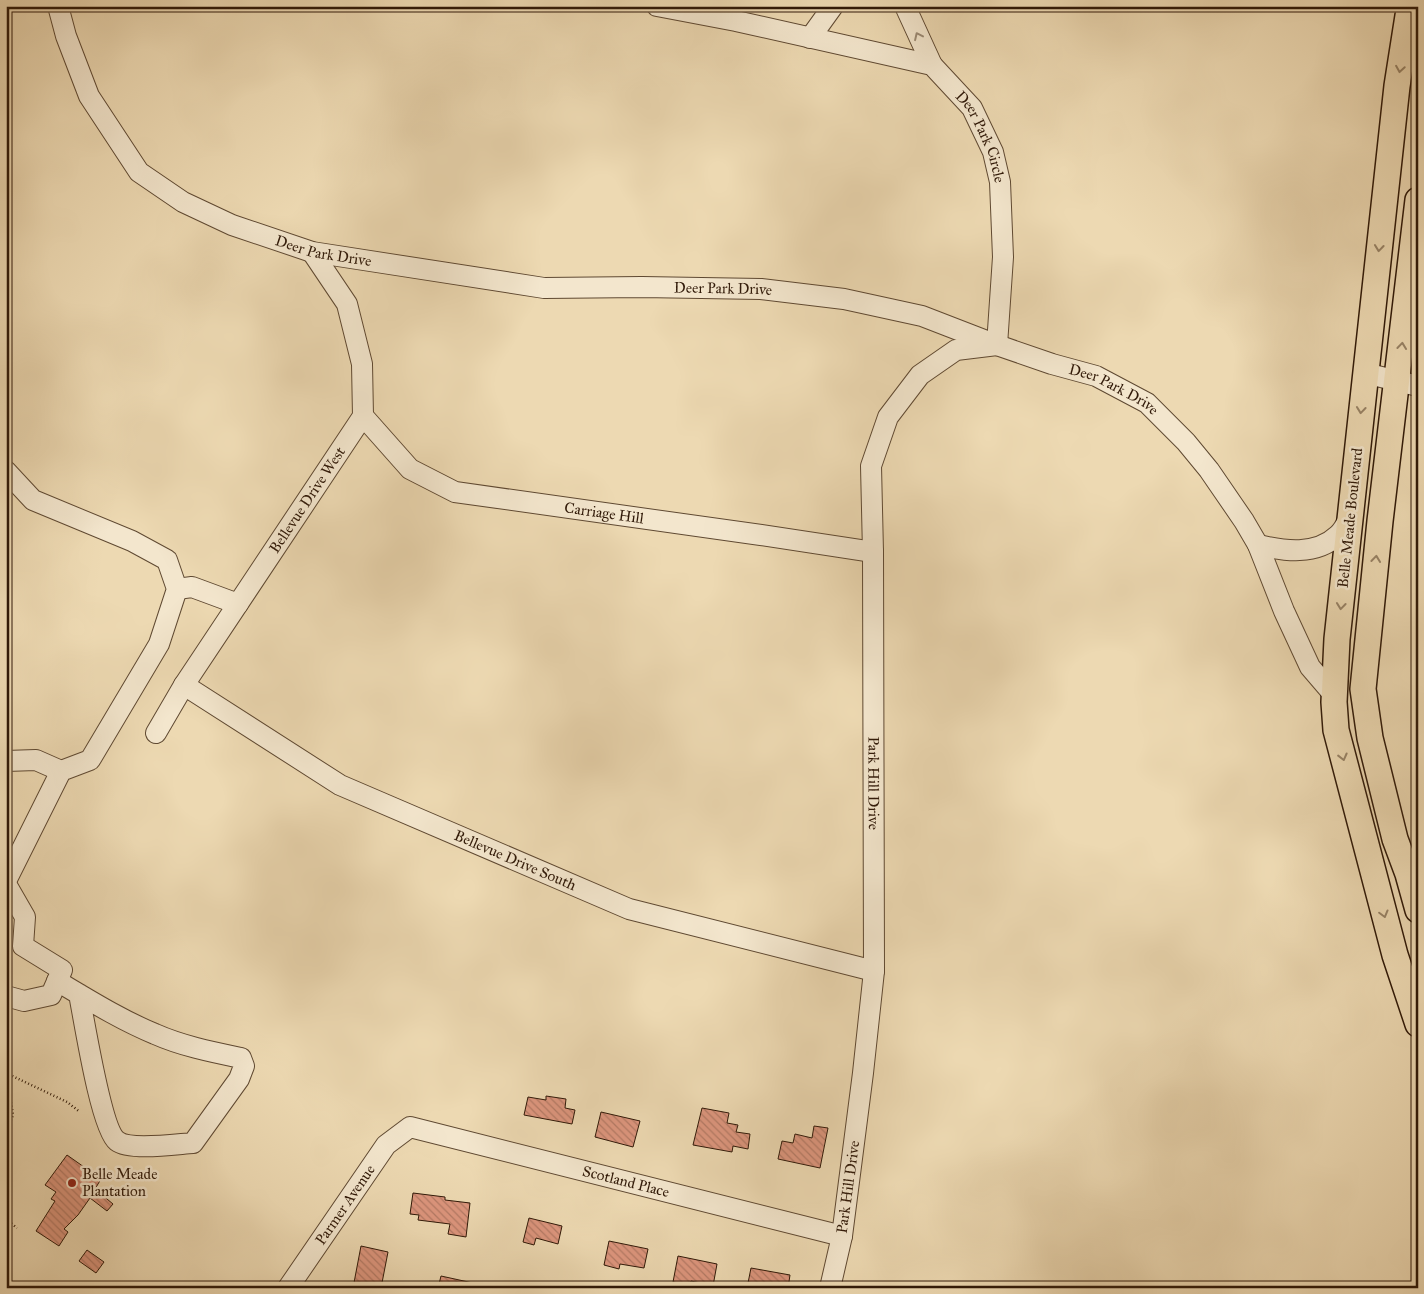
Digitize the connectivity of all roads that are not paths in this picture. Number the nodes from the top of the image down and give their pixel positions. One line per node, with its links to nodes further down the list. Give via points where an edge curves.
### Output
1 (58, 6): 10 (street, Deer Park Drive, via 89,96 139,172 183,202 232,225)
2 (657, 6): 6 (street)
3 (832, 6): 6 (street)
4 (906, 6): 7 (street, Deer Park Circle, one-way to 4)
5 (1418, 9): 9 (main road, Belle Meade Boulevard, one-way to 9, via 1408,16)
6 (810, 38): 7 (street)
7 (932, 65): 11 (street, Deer Park Circle, via 972,108 993,152 1000,182 1003,256)
8 (1417, 211): 9 (main road); 13 (main road, Belle Meade Boulevard, one-way to 8)
9 (1382, 218): 12 (main road, Belle Meade Boulevard, one-way to 12)
10 (312, 252): 11 (street, Deer Park Drive, via 544,288 761,289 844,299 922,316); 14 (street, via 347,304 362,364)
11 (997, 345): 18 (street, Deer Park Drive, via 1096,376 1147,403 1209,470); 19 (street, Park Hill Drive, via 956,350 920,375 888,417 871,466)
12 (1365, 373): 13 (street); 16 (main road, Belle Meade Boulevard, one-way to 16)
13 (1408, 383): 17 (main road, Belle Meade Boulevard)
14 (363, 416): 19 (street, Carriage Hill, via 410,470 456,492); 21 (street, Bellevue Drive West)
15 (6, 471): 20 (street, via 33,500 132,541 167,560)
16 (1351, 515): 17 (main road); 18 (street, via 1337,536 1318,546 1296,551); 24 (main road, Belle Meade Boulevard, one-way to 24)
17 (1380, 521): 23 (main road, Belle Meade Boulevard, one-way to 17)
18 (1258, 545): 24 (street, Deer Park Drive, via 1310,667)
19 (873, 552): 31 (street, Park Hill Drive)
20 (177, 589): 21 (street, via 192,587); 27 (street, via 159,644 90,760)
21 (238, 604): 22 (street, Bellevue Drive West)
22 (184, 685): 25 (street, Bellevue Drive West); 31 (street, Bellevue Drive South, via 340,784 629,909)
23 (1363, 694): 24 (main road); 29 (main road, Belle Meade Boulevard, via 1370,738 1395,839)
24 (1334, 696): 35 (main road, Belle Meade Boulevard, one-way to 35, via 1336,730 1395,955)
25 (156, 733)
26 (6, 761): 27 (street, via 36,760)
27 (61, 771): 28 (street)
28 (6, 882): 30 (street, via 25,917)
29 (1418, 910)
30 (15, 941): 32 (street, via 62,970)
31 (874, 971): 37 (street, Park Hill Drive)
32 (57, 981): 33 (street); 34 (street, via 51,995 24,1001)
33 (79, 994): 33 (street, via 157,1035 240,1058 244,1066 239,1079 193,1143 132,1146 118,1141 109,1130)
34 (6, 996)
35 (1418, 1024)
36 (410, 1128): 37 (street, Scotland Place); 38 (street, Parmer Avenue, via 386,1145)
37 (842, 1236): 39 (street, Park Hill Drive)
38 (288, 1288)
39 (830, 1288)

